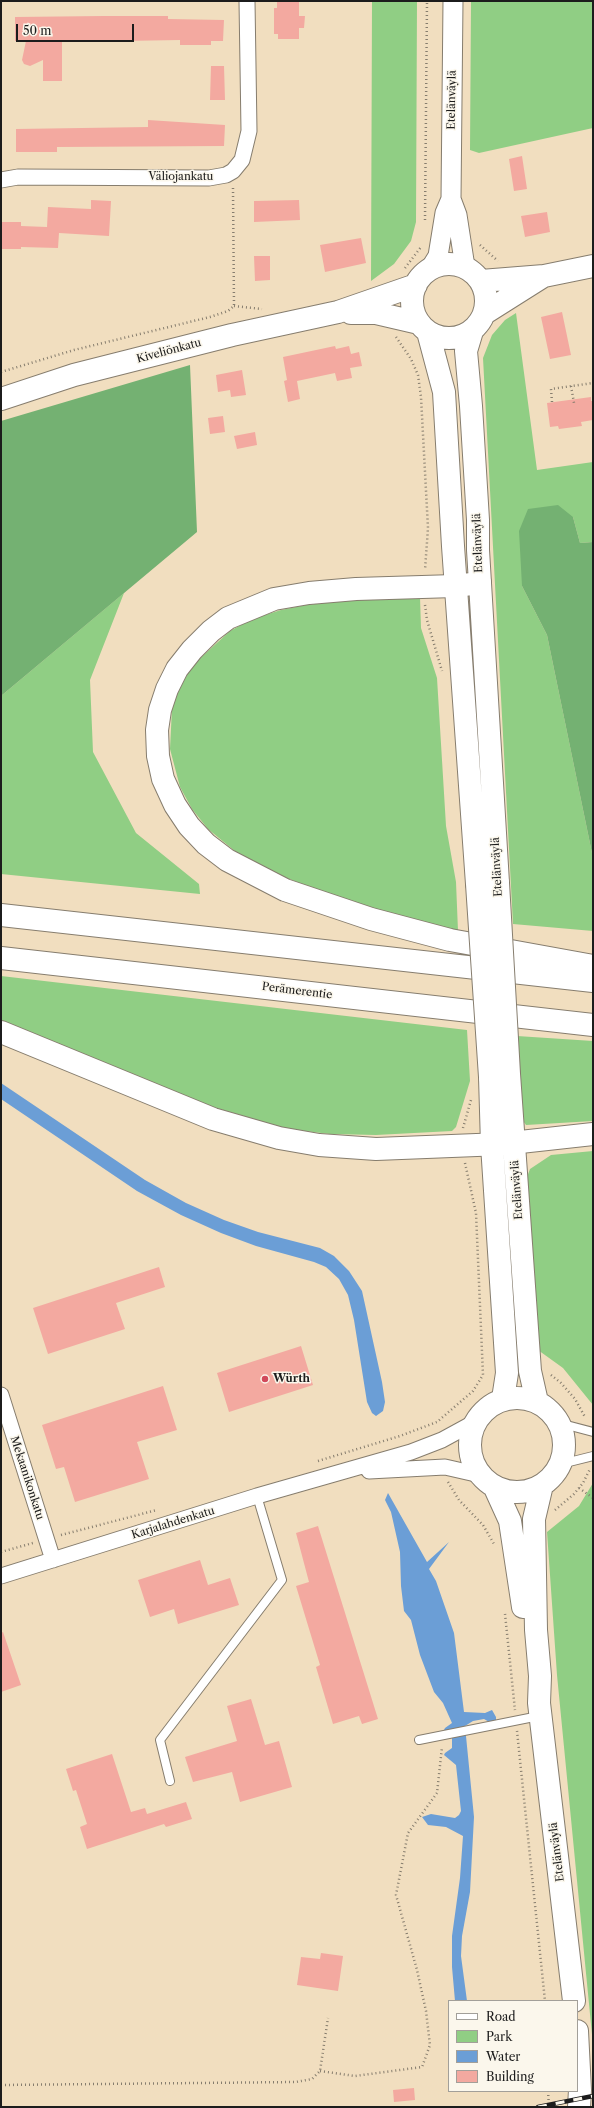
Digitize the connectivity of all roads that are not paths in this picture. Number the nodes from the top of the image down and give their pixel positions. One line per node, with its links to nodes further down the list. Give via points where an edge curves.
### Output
1 (247, 1): 3 (street, Väliojankatu, via 249,131 242,160 230,173 209,178 18,177)
2 (453, 1): 4 (street, Etelänväylä)
3 (1, 180)
4 (451, 199): 6 (street, Etelänväylä, via 445,213 438,256); 7 (street, Etelänväylä)
5 (593, 266): 8 (main road)
6 (430, 269): 7 (main road, via 442,264 454,264); 9 (main road)
7 (473, 274): 8 (main road); 11 (main road, via 486,296)
8 (544, 276): 11 (main road)
9 (416, 285): 10 (main road, Kiveliönkatu); 12 (main road, via 412,305)
10 (338, 312): 12 (main road, Kiveliönkatu, via 376,313); 14 (main road, Kiveliönkatu, via 232,334 74,376)
11 (485, 313): 13 (main road)
12 (423, 328): 13 (main road, via 438,337 450,339); 16 (main road, Etelänväylä, via 444,392)
13 (472, 332): 15 (main road, Etelänväylä, via 466,351)
14 (1, 399)
15 (480, 583): 16 (main road); 17 (main road, Etelänväylä)
16 (456, 586): 17 (main road, Etelänväylä); 20 (main road, via 309,593 274,599 228,618 192,650 177,669 167,689 157,730 158,756 163,779 175,805 189,826 206,844 227,860 285,890 317,903 450,940)
17 (488, 884): 24 (main road, Etelänväylä, bridge)
18 (1, 915): 21 (main road)
19 (1, 958): 22 (main road, Perämerentie)
20 (593, 966)
21 (593, 981)
22 (593, 1025)
23 (1, 1032): 27 (main road, via 213,1120 279,1138 319,1145 376,1148)
24 (500, 1076): 26 (main road, Etelänväylä); 27 (main road, Etelänväylä)
25 (593, 1134): 26 (main road)
26 (514, 1143): 27 (main road); 30 (main road, Etelänväylä, via 530,1371)
27 (492, 1145): 29 (main road, Etelänväylä, via 506,1373)
28 (1, 1395): 40 (street, Mekaanikonkatu)
29 (503, 1399): 30 (main road, via 520,1398); 31 (main road, via 487,1408)
30 (537, 1402): 32 (main road, via 550,1411)
31 (475, 1422): 36 (street, Karjalahdenkatu, via 442,1440); 37 (main road, via 469,1440 471,1459)
32 (559, 1423): 33 (lane); 35 (main road, via 565,1443)
33 (593, 1432)
34 (593, 1456): 35 (lane)
35 (561, 1464): 38 (main road)
36 (346, 1472): 37 (street, Karjalahdenkatu, via 445,1467); 39 (street, Karjalahdenkatu)
37 (487, 1481): 38 (main road, via 507,1492 519,1493 531,1491); 42 (main road, Etelänväylä, via 510,1521 530,1674)
38 (542, 1485): 42 (main road, Etelänväylä, via 534,1519)
39 (257, 1496): 40 (street, Karjalahdenkatu); 44 (lane, via 282,1580 160,1740)
40 (53, 1560): 41 (street, Karjalahdenkatu)
41 (1, 1576)
42 (540, 1710): 43 (lane); 45 (main road, Etelänväylä)
43 (419, 1740)
44 (170, 1780)
45 (574, 2000)
46 (578, 2051): 47 (main road)
47 (579, 2107)

